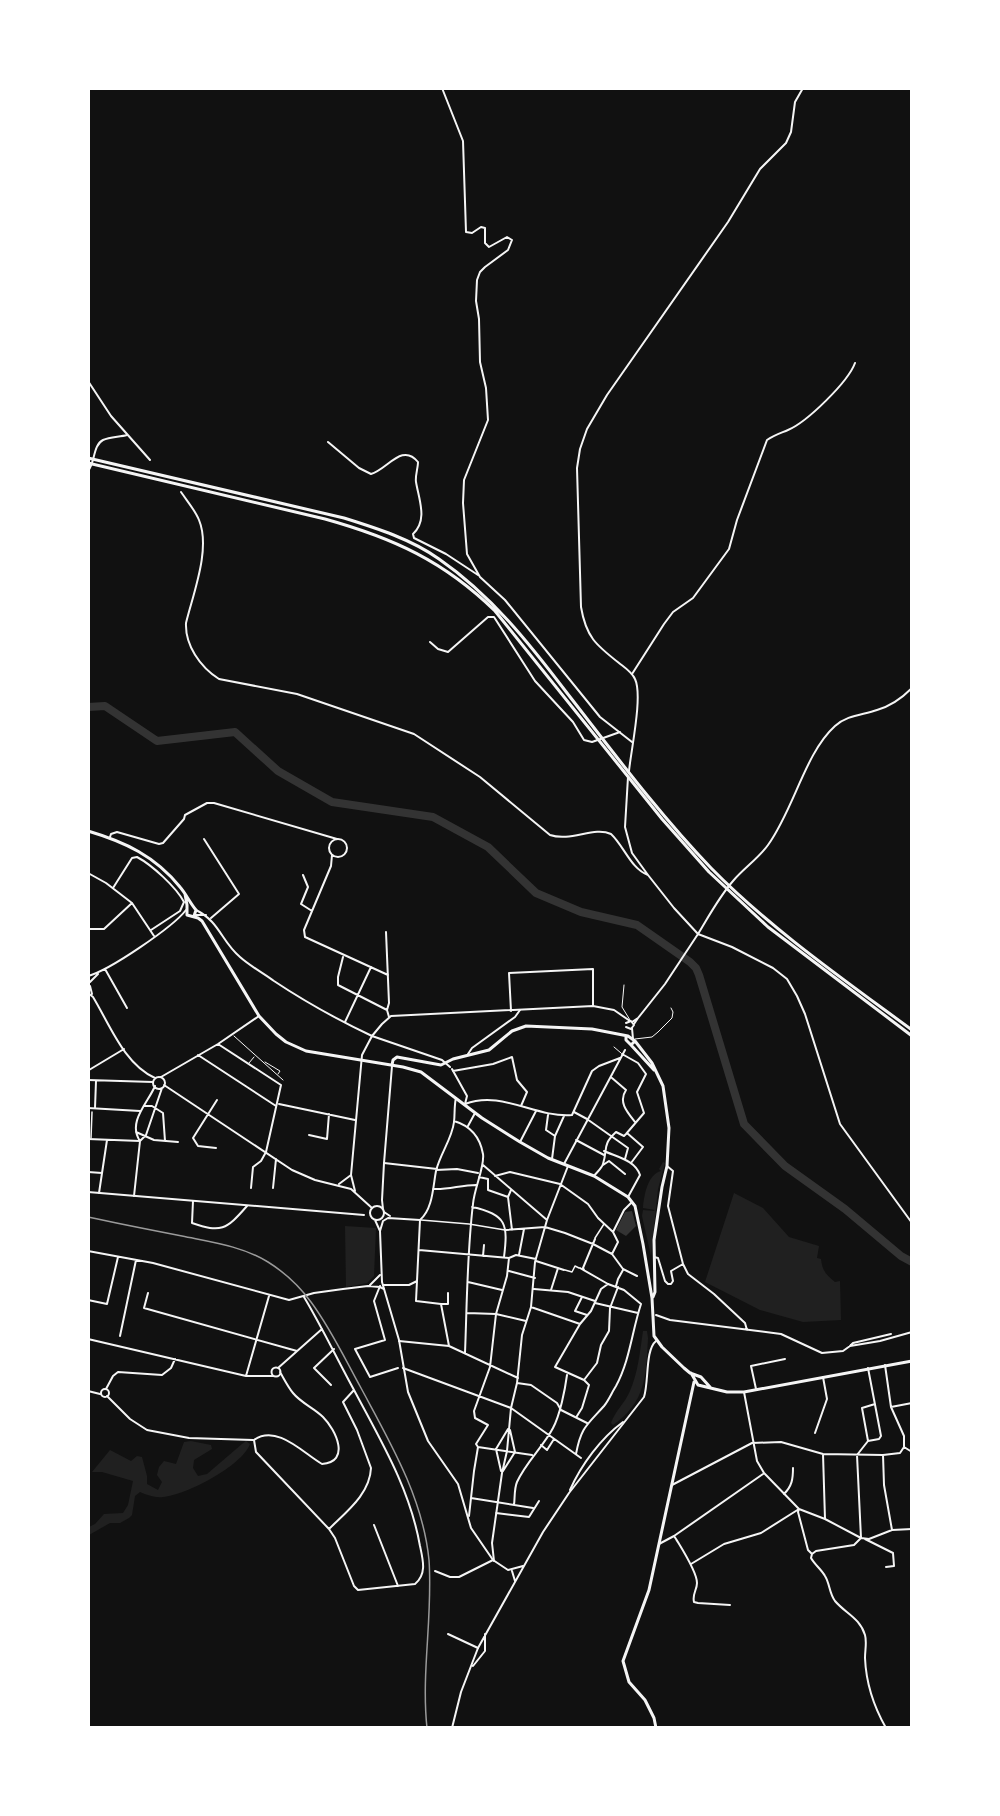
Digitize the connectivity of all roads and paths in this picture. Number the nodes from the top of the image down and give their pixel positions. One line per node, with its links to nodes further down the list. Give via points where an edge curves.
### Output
1 (442, 88): 12 (street, via 463,141 466,232 485,228 485,243 489,247 507,237 512,240 508,250 485,267 477,280 480,362 488,420 464,480 463,503 467,554)
2 (803, 88): 14 (street, via 795,102 786,142 760,169 728,222 607,395 580,449 577,468 584,624 600,649)
3 (855, 363): 14 (street, via 839,388 790,430 767,440 729,549 693,598 673,612)
4 (88, 381): 5 (street)
5 (127, 435): 8 (street); 10 (street, via 101,442)
6 (328, 442): 12 (street, via 371,474 400,455 416,459 421,516 414,538)
7 (88, 458): 16 (main road, via 344,518 378,529 438,558 498,608)
8 (150, 460)
9 (88, 463): 16 (main road, via 325,519 419,553 470,587 495,611)
10 (88, 471)
11 (181, 492): 30 (street, via 200,521 204,537 185,635 205,667 219,679 277,689 405,730 480,777 550,835 563,838 609,832)
12 (480, 577): 17 (street, via 505,600 600,717)
13 (430, 642): 17 (street, via 447,651 488,617 494,617 535,681 573,722 584,740 592,742)
14 (632, 674): 18 (street, via 638,694)
15 (912, 688): 45 (street, via 889,706 837,724 824,737 768,846 723,893)
16 (592, 729): 67 (main road, via 689,844 742,898); 72 (main road, via 686,847 739,902)
17 (620, 732): 18 (street)
18 (632, 742): 30 (street, via 625,827 632,853)
19 (88, 831): 21 (main road)
20 (325, 836): 21 (street, via 207,803 185,815 163,843 117,832); 23 (street); 24 (street)
21 (110, 837): 32 (main road, via 149,857)
22 (204, 839): 40 (street, via 239,894)
23 (337, 839): 24 (street); 26 (street, via 348,847)
24 (330, 845): 25 (street)
25 (332, 855): 26 (street); 27 (street)
26 (340, 857): 27 (street)
27 (331, 866): 36 (street)
28 (88, 873): 31 (street)
29 (303, 875): 36 (street, via 308,887 301,904)
30 (648, 876): 45 (street)
31 (113, 888): 33 (street); 43 (street, via 132,858 137,857 181,897 184,902 180,911)
32 (185, 894): 34 (main road); 35 (main road)
33 (132, 903): 42 (street, via 104,929); 43 (street)
34 (187, 909): 35 (main road); 38 (main road); 41 (street)
35 (195, 909): 37 (street); 39 (main road)
36 (312, 911): 47 (street, via 305,937)
37 (206, 915): 39 (street); 40 (street)
38 (188, 916): 39 (main road); 41 (street)
39 (195, 916): 63 (main road, via 205,925)
40 (211, 918): 65 (street, via 240,957 300,999)
41 (178, 920): 46 (street)
42 (88, 929)
43 (151, 930): 46 (street)
44 (386, 932): 51 (street)
45 (698, 934): 66 (street, via 665,984); 186 (street, via 766,964 790,984 805,1014 840,1124)
46 (154, 936): 49 (street)
47 (344, 956): 48 (street); 55 (street, via 338,985)
48 (370, 967): 51 (street); 55 (street)
49 (105, 969): 50 (street); 58 (street)
50 (100, 972): 52 (street); 52 (street)
51 (388, 975): 60 (street)
52 (89, 982): 56 (street)
53 (624, 986): 66 (lane, via 622,1007)
54 (88, 993): 56 (street)
55 (358, 995): 60 (street); 65 (street)
56 (93, 997): 77 (street)
57 (593, 1006): 61 (street); 62 (street, via 593,969 530,972 509,974); 66 (street, via 614,1010)
58 (127, 1008)
59 (671, 1008): 73 (lane, via 672,1018 658,1032)
60 (387, 1010): 64 (street)
61 (520, 1010): 62 (street); 80 (street)
62 (511, 1011): 64 (street)
63 (259, 1016): 68 (street); 86 (main road, via 294,1047)
64 (389, 1017): 70 (street)
65 (344, 1023): 70 (street)
66 (630, 1024): 69 (street); 71 (street); 73 (street)
67 (912, 1030)
68 (233, 1034): 74 (street); 79 (lane)
69 (618, 1035): 71 (main road); 80 (main road, via 592,1029 526,1026 489,1050)
70 (372, 1036): 84 (street); 118 (street, via 362,1055)
71 (626, 1036): 73 (main road); 75 (main road)
72 (912, 1036)
73 (634, 1040): 75 (main road); 92 (main road)
74 (219, 1044): 81 (street); 85 (street)
75 (631, 1045): 78 (street); 92 (main road)
76 (614, 1047): 78 (lane)
77 (123, 1049): 88 (street); 97 (street)
78 (622, 1054): 82 (street); 120 (street, via 638,1063 646,1074 637,1092 644,1113)
79 (255, 1055): 83 (lane); 85 (lane)
80 (467, 1055): 84 (main road)
81 (200, 1056): 89 (street); 102 (street)
82 (620, 1058): 93 (street); 111 (street, via 592,1071)
83 (262, 1062): 90 (lane); 90 (lane, via 280,1071)
84 (446, 1062): 86 (main road, via 439,1065 397,1058); 87 (street)
85 (249, 1064): 102 (street, via 281,1085)
86 (392, 1065): 99 (main road, via 421,1072); 142 (street)
87 (452, 1069): 101 (street, via 468,1098); 104 (street, via 494,1064 512,1057 517,1080 527,1092)
88 (89, 1070)
89 (170, 1073): 91 (street); 98 (street)
90 (277, 1075): 96 (lane)
91 (161, 1077): 97 (street); 98 (street)
92 (658, 1077): 148 (main road, via 666,1099)
93 (612, 1078): 117 (street); 120 (street, via 626,1090 622,1102)
94 (88, 1080): 95 (street)
95 (96, 1080): 97 (street); 106 (street)
96 (283, 1080)
97 (154, 1082): 98 (street); 103 (street)
98 (164, 1085): 107 (street); 113 (street)
99 (456, 1097): 101 (main road); 119 (street)
100 (217, 1100): 113 (street)
101 (465, 1104): 104 (street, via 494,1100); 112 (main road)
102 (277, 1105): 114 (street); 136 (street)
103 (144, 1106): 107 (street); 110 (street)
104 (521, 1106): 108 (street)
105 (88, 1108): 106 (street)
106 (95, 1108): 110 (street)
107 (156, 1108): 124 (street); 132 (street, via 162,1113)
108 (536, 1111): 115 (street); 134 (street)
109 (92, 1112): 128 (street)
110 (140, 1112): 122 (street)
111 (574, 1112): 116 (street); 117 (street)
112 (475, 1113): 121 (street); 134 (main road)
113 (208, 1114): 135 (street, via 194,1141 201,1148); 136 (street)
114 (329, 1114): 118 (street); 125 (street, via 327,1138)
115 (548, 1115): 116 (street); 126 (street, via 546,1131)
116 (564, 1116): 126 (street)
117 (587, 1119): 127 (street); 130 (street)
118 (355, 1120): 153 (street)
119 (454, 1121): 121 (street); 149 (street)
120 (635, 1122): 123 (street)
121 (468, 1126): 144 (street, via 476,1135)
122 (136, 1132): 124 (street); 131 (street)
123 (627, 1133): 127 (street, via 624,1136 616,1132); 143 (street, via 643,1148)
124 (146, 1135): 131 (street); 132 (street)
125 (309, 1135)
126 (555, 1136): 139 (street)
127 (612, 1136): 137 (street); 141 (street, via 628,1148)
128 (90, 1139): 129 (street)
129 (107, 1140): 131 (street); 151 (street)
130 (576, 1140): 137 (street); 146 (street)
131 (140, 1141): 167 (street)
132 (165, 1141): 133 (street)
133 (178, 1142)
134 (520, 1142): 139 (main road)
135 (216, 1148)
136 (266, 1152): 140 (street); 160 (street, via 253,1166)
137 (604, 1153): 138 (street); 147 (street)
138 (616, 1157): 141 (street); 145 (street)
139 (550, 1158): 146 (main road)
140 (276, 1159): 157 (street, via 301,1175); 161 (street)
141 (625, 1160): 143 (street)
142 (384, 1163): 149 (street); 170 (street)
143 (631, 1163): 169 (street, via 640,1175)
144 (482, 1164): 154 (street); 155 (street)
145 (612, 1164): 147 (street, via 609,1161); 152 (street)
146 (566, 1165): 156 (main road); 159 (street)
147 (603, 1165): 156 (street)
148 (668, 1166): 207 (main road); 211 (street, via 673,1171 669,1212)
149 (436, 1169): 154 (street); 162 (street)
150 (88, 1172): 151 (street)
151 (102, 1173): 166 (street)
152 (626, 1174)
153 (351, 1175): 157 (street); 164 (street)
154 (478, 1175): 158 (street); 168 (street, via 488,1179 488,1190)
155 (495, 1176): 159 (street, via 510,1172); 163 (street)
156 (594, 1176): 169 (main road)
157 (336, 1185): 164 (street)
158 (476, 1185): 162 (street); 175 (street)
159 (560, 1185): 184 (street); 185 (street, via 588,1204)
160 (251, 1188)
161 (273, 1188)
162 (433, 1189): 183 (street)
163 (512, 1190): 168 (street); 184 (street)
164 (355, 1191): 176 (street)
165 (88, 1192): 166 (street)
166 (99, 1193): 167 (street)
167 (134, 1196): 171 (street)
168 (508, 1197): 191 (street)
169 (628, 1197): 172 (main road)
170 (382, 1200): 174 (street); 177 (street)
171 (193, 1201): 173 (street); 173 (street, via 192,1223 212,1230 226,1226)
172 (632, 1202): 193 (street); 235 (main road)
173 (248, 1206): 179 (street)
174 (376, 1206): 176 (street); 177 (street)
175 (472, 1207): 187 (street); 190 (street, via 498,1215)
176 (372, 1208): 178 (street)
177 (384, 1210): 181 (street); 182 (street, via 382,1218)
178 (370, 1213): 179 (street); 180 (street)
179 (364, 1215): 180 (street)
180 (371, 1217): 182 (street)
181 (393, 1218): 183 (street); 192 (street, via 383,1221)
182 (375, 1220): 192 (street)
183 (420, 1220): 187 (street); 199 (street)
184 (547, 1220): 188 (street)
185 (604, 1223): 193 (street); 194 (street)
186 (912, 1223)
187 (471, 1225): 190 (street); 202 (street)
188 (545, 1227): 189 (street); 195 (street); 210 (street)
189 (524, 1229): 191 (street); 203 (street)
190 (506, 1230): 191 (street); 206 (street)
191 (512, 1230)
192 (380, 1231): 197 (street)
193 (613, 1232): 201 (street, via 618,1242)
194 (595, 1239): 195 (street)
195 (593, 1244): 201 (street); 216 (street)
196 (484, 1245): 204 (street)
197 (380, 1248): 198 (street); 218 (street)
198 (387, 1248)
199 (417, 1250): 202 (street); 221 (street)
200 (89, 1252): 205 (street)
201 (612, 1254): 214 (street)
202 (469, 1255): 204 (street); 222 (street)
203 (519, 1255): 208 (street); 210 (street)
204 (483, 1256): 206 (street)
205 (118, 1257): 209 (street); 236 (street, via 107,1304)
206 (504, 1257): 208 (street)
207 (654, 1257): 211 (street, via 658,1258 668,1284 673,1281 671,1270); 235 (main road)
208 (509, 1258): 217 (street)
209 (136, 1260): 232 (street); 252 (street)
210 (536, 1260): 212 (street); 220 (street)
211 (683, 1264): 249 (street, via 688,1274 745,1323)
212 (558, 1268): 215 (street); 229 (street)
213 (580, 1268): 215 (street); 216 (street)
214 (623, 1269): 219 (street); 226 (street)
215 (564, 1270)
216 (584, 1270): 223 (street)
217 (508, 1271): 220 (street); 228 (street)
218 (380, 1275): 224 (street); 225 (street)
219 (638, 1276)
220 (535, 1278): 227 (street)
221 (417, 1281): 224 (street, via 409,1286); 238 (street, via 416,1301)
222 (468, 1282): 228 (street); 241 (street)
223 (608, 1284): 226 (street); 237 (street)
224 (381, 1285): 225 (street); 255 (street); 268 (street, via 374,1301 385,1340 355,1349 370,1377)
225 (368, 1286): 233 (street)
226 (617, 1287): 239 (street); 242 (street, via 641,1304)
227 (534, 1289): 229 (street); 240 (street)
228 (502, 1290): 243 (street)
229 (551, 1290): 234 (street)
230 (148, 1293): 254 (street, via 144,1308)
231 (448, 1293): 238 (street, via 447,1304)
232 (269, 1296): 233 (street, via 289,1300); 254 (street)
233 (304, 1297): 248 (street)
234 (582, 1297): 237 (street); 245 (street, via 574,1311)
235 (652, 1298): 256 (main road)
236 (88, 1300)
237 (595, 1302): 239 (street); 245 (street)
238 (441, 1304): 257 (street)
239 (611, 1306): 242 (street); 282 (street, via 609,1331 597,1363)
240 (531, 1307): 246 (street); 247 (street)
241 (467, 1313): 243 (street); 261 (street)
242 (638, 1313): 303 (street, via 632,1346 620,1378 604,1406)
243 (496, 1314): 246 (street); 266 (street)
244 (656, 1315): 249 (street)
245 (587, 1316): 247 (street)
246 (527, 1321): 280 (street)
247 (580, 1324): 274 (street, via 555,1367)
248 (322, 1329): 259 (street); 260 (street)
249 (747, 1330): 258 (street, via 781,1334 822,1353 843,1351)
250 (912, 1332): 258 (street)
251 (891, 1334): 258 (street)
252 (120, 1336)
253 (88, 1339): 262 (street)
254 (256, 1339): 260 (street); 275 (street)
255 (399, 1341): 257 (street); 269 (street)
256 (656, 1341): 273 (main road); 302 (street, via 651,1347 644,1397)
257 (449, 1346): 261 (street)
258 (850, 1346)
259 (334, 1348): 286 (street, via 314,1368); 290 (street)
260 (297, 1351): 267 (street)
261 (465, 1353): 266 (street)
262 (176, 1359): 275 (street); 288 (street, via 162,1375 118,1372)
263 (785, 1359): 289 (street, via 751,1366)
264 (912, 1361): 265 (main road)
265 (885, 1365): 270 (main road); 299 (street)
266 (490, 1367): 280 (street); 295 (street)
267 (278, 1368): 271 (street); 272 (street)
268 (398, 1368)
269 (403, 1368): 295 (street); 337 (street, via 408,1392 428,1441 458,1484)
270 (868, 1368): 279 (main road); 297 (street)
271 (272, 1372): 276 (street); 277 (street)
272 (280, 1372): 277 (street); 285 (street)
273 (690, 1373): 278 (main road); 284 (main road)
274 (567, 1374): 282 (street); 298 (street)
275 (246, 1376): 276 (street)
276 (263, 1376): 277 (street)
277 (274, 1376): 285 (street)
278 (698, 1376): 281 (main road); 284 (main road)
279 (823, 1377): 289 (main road); 305 (street, via 827,1399)
280 (518, 1378): 283 (street)
281 (703, 1379): 284 (main road); 287 (main road)
282 (584, 1380): 301 (street, via 589,1385)
283 (517, 1383): 298 (street, via 531,1385); 300 (street)
284 (697, 1383): 287 (main road); 327 (main road)
285 (287, 1384): 308 (street, via 333,1430 340,1450 338,1457 322,1464 283,1438 266,1435)
286 (331, 1385)
287 (710, 1386): 291 (main road)
288 (106, 1389): 293 (street); 294 (street)
289 (756, 1389): 291 (main road)
290 (354, 1390): 340 (street, via 343,1402 371,1475 360,1497); 354 (street, via 399,1476 418,1533 423,1575 415,1584)
291 (744, 1392): 310 (street)
292 (88, 1393): 293 (street)
293 (101, 1394): 294 (street)
294 (107, 1396): 308 (street, via 147,1430 189,1438)
295 (479, 1396): 300 (street); 313 (street, via 475,1418 488,1425)
296 (912, 1403): 299 (street)
297 (875, 1404): 309 (street, via 862,1408); 309 (street, via 881,1436)
298 (559, 1407): 301 (street); 306 (street)
299 (891, 1407): 312 (street, via 904,1436)
300 (511, 1408): 304 (street); 306 (street)
301 (577, 1416): 303 (street)
302 (624, 1422): 323 (street); 328 (street)
303 (587, 1423): 318 (street)
304 (510, 1427): 314 (street); 315 (street); 316 (street)
305 (815, 1433)
306 (549, 1435): 307 (street); 311 (street)
307 (554, 1439): 311 (street, via 547,1450); 318 (street)
308 (254, 1440): 340 (street, via 262,1460)
309 (868, 1441): 321 (street)
310 (753, 1443): 319 (street, via 781,1442); 326 (street); 327 (street)
311 (541, 1445): 320 (street)
312 (904, 1447): 317 (street); 322 (street, via 900,1453)
313 (478, 1448): 314 (street); 330 (street)
314 (496, 1449): 315 (street); 325 (street)
315 (507, 1451): 316 (street); 325 (street)
316 (515, 1452): 320 (street); 325 (street)
317 (912, 1452)
318 (576, 1454): 323 (street)
319 (823, 1454): 321 (street); 338 (street)
320 (533, 1455): 333 (street, via 516,1484)
321 (857, 1455): 322 (street); 344 (street)
322 (884, 1455): 342 (street, via 884,1485)
323 (584, 1460): 328 (street)
324 (793, 1468): 329 (street, via 793,1481)
325 (502, 1473): 332 (street)
326 (764, 1473): 329 (street); 343 (street)
327 (672, 1485): 345 (main road)
328 (570, 1493): 348 (street)
329 (784, 1494): 335 (street)
330 (471, 1498): 332 (street); 337 (street)
331 (539, 1500): 334 (street)
332 (498, 1503): 333 (street); 336 (street)
333 (514, 1505): 334 (street)
334 (533, 1508): 336 (street, via 529,1517)
335 (799, 1509): 338 (street); 346 (street); 349 (street, via 761,1533 724,1544)
336 (496, 1513): 347 (street)
337 (469, 1516): 347 (street, via 471,1528)
338 (825, 1519): 344 (street)
339 (374, 1525): 354 (street)
340 (329, 1529): 354 (street, via 358,1590)
341 (912, 1529): 342 (street)
342 (892, 1530): 344 (street)
343 (674, 1536): 345 (street); 349 (street)
344 (863, 1539): 346 (street, via 854,1545); 350 (street, via 893,1552 894,1566)
345 (659, 1544): 361 (main road, via 645,1605 624,1655 629,1682 645,1700)
346 (812, 1554): 362 (street, via 815,1566 827,1578 834,1600 856,1619 864,1632 872,1697)
347 (493, 1561): 351 (street); 352 (street, via 459,1577)
348 (525, 1564): 351 (street); 353 (street)
349 (691, 1564): 355 (street, via 697,1580 694,1602)
350 (886, 1567)
351 (512, 1570): 353 (street)
352 (435, 1571)
353 (515, 1581): 357 (street)
354 (398, 1586)
355 (730, 1605)
356 (448, 1634): 358 (street)
357 (485, 1634): 358 (street); 359 (street, via 484,1651)
358 (478, 1648): 359 (street)
359 (472, 1668): 360 (street)
360 (452, 1728)
361 (656, 1728)
362 (886, 1728)

